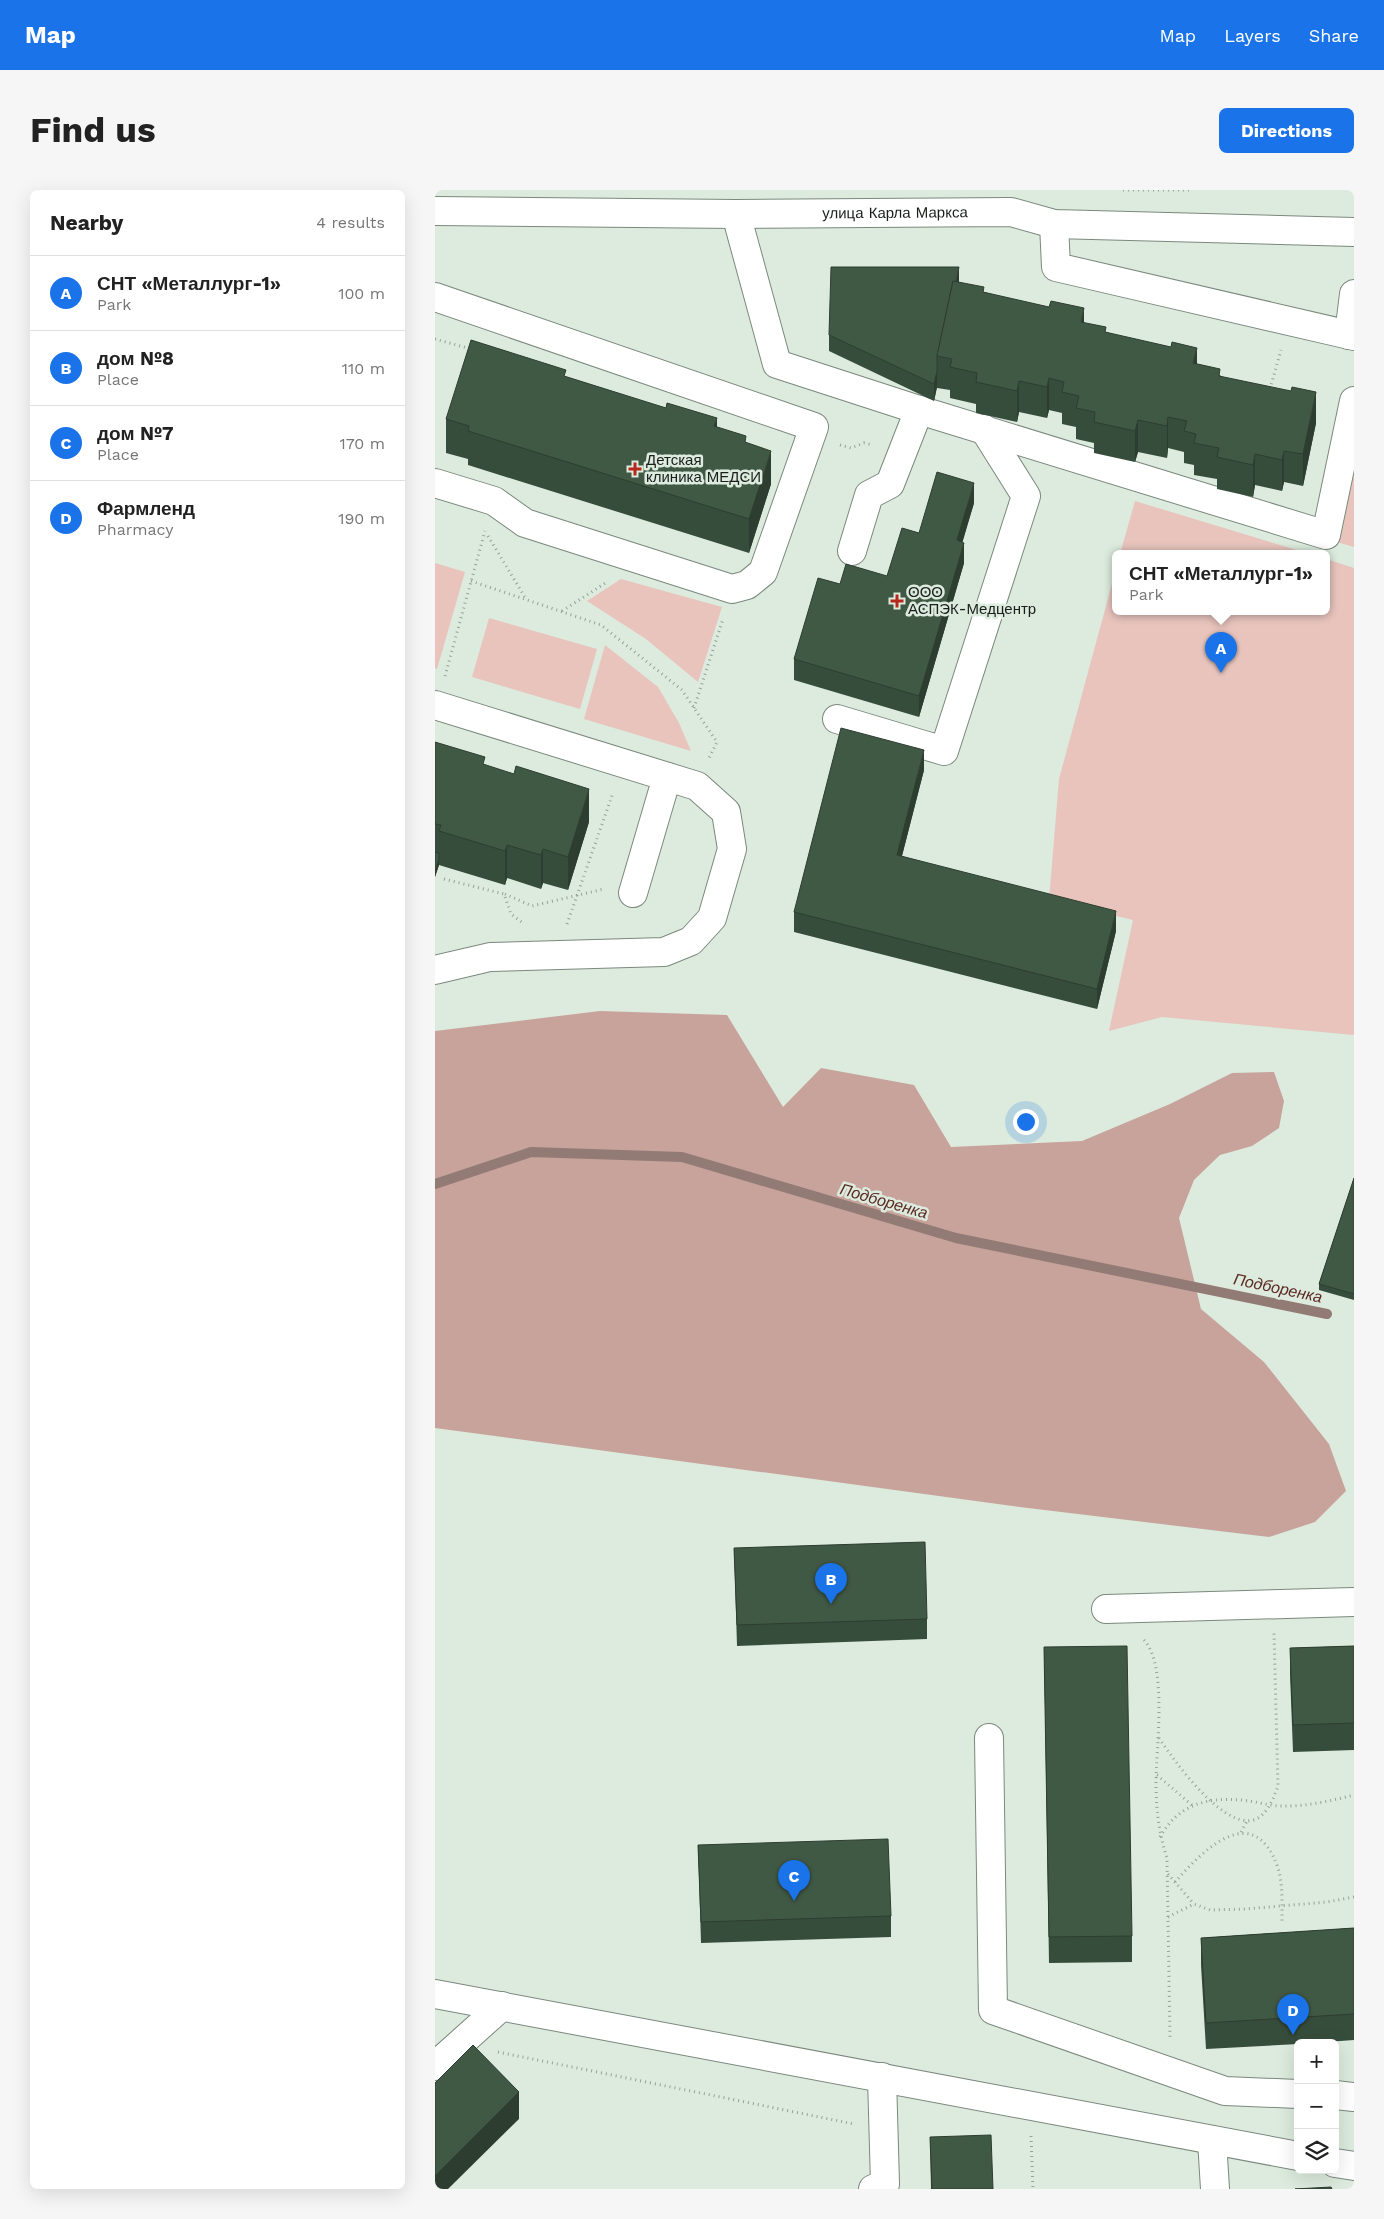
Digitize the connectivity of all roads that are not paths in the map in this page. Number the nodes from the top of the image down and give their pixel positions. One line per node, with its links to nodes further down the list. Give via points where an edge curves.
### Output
1 (1011, 201): 3 (street, улица Карла Маркса); 4 (street, улица Карла Маркса)
2 (435, 212): 3 (street, улица Карла Маркса)
3 (736, 214): 10 (street, via 777,364)
4 (1054, 224): 5 (street, улица Карла Маркса); 8 (street, via 1056,267)
5 (1354, 232)
6 (1354, 294): 8 (street)
7 (435, 297): 12 (street, via 814,427 763,572 747,586 732,589 525,524 494,501)
8 (1351, 336)
9 (1354, 400): 11 (street, via 1327,535)
10 (919, 410): 11 (street); 13 (street, via 890,484 869,496)
11 (983, 429): 15 (street, via 1026,496 944,751)
12 (435, 483)
13 (852, 551)
14 (436, 706): 16 (street)
15 (837, 719)
16 (667, 777): 17 (street); 18 (street, via 697,786 726,812 732,849 712,918 691,941 664,952 490,957)
17 (635, 888)
18 (435, 970)
19 (1354, 1602): 20 (street)
20 (1106, 1609)
21 (989, 1738): 26 (street, via 993,2010 1225,2091)
22 (435, 1994): 23 (street)
23 (502, 2006): 24 (street); 25 (street)
24 (435, 2066)
25 (882, 2078): 29 (street); 33 (street)
26 (1294, 2094)
27 (1339, 2095): 28 (street)
28 (1354, 2097)
29 (1212, 2140): 30 (street); 34 (street)
30 (1294, 2155)
31 (1339, 2164): 32 (street)
32 (1354, 2166)
33 (881, 2187)
34 (1215, 2189)

